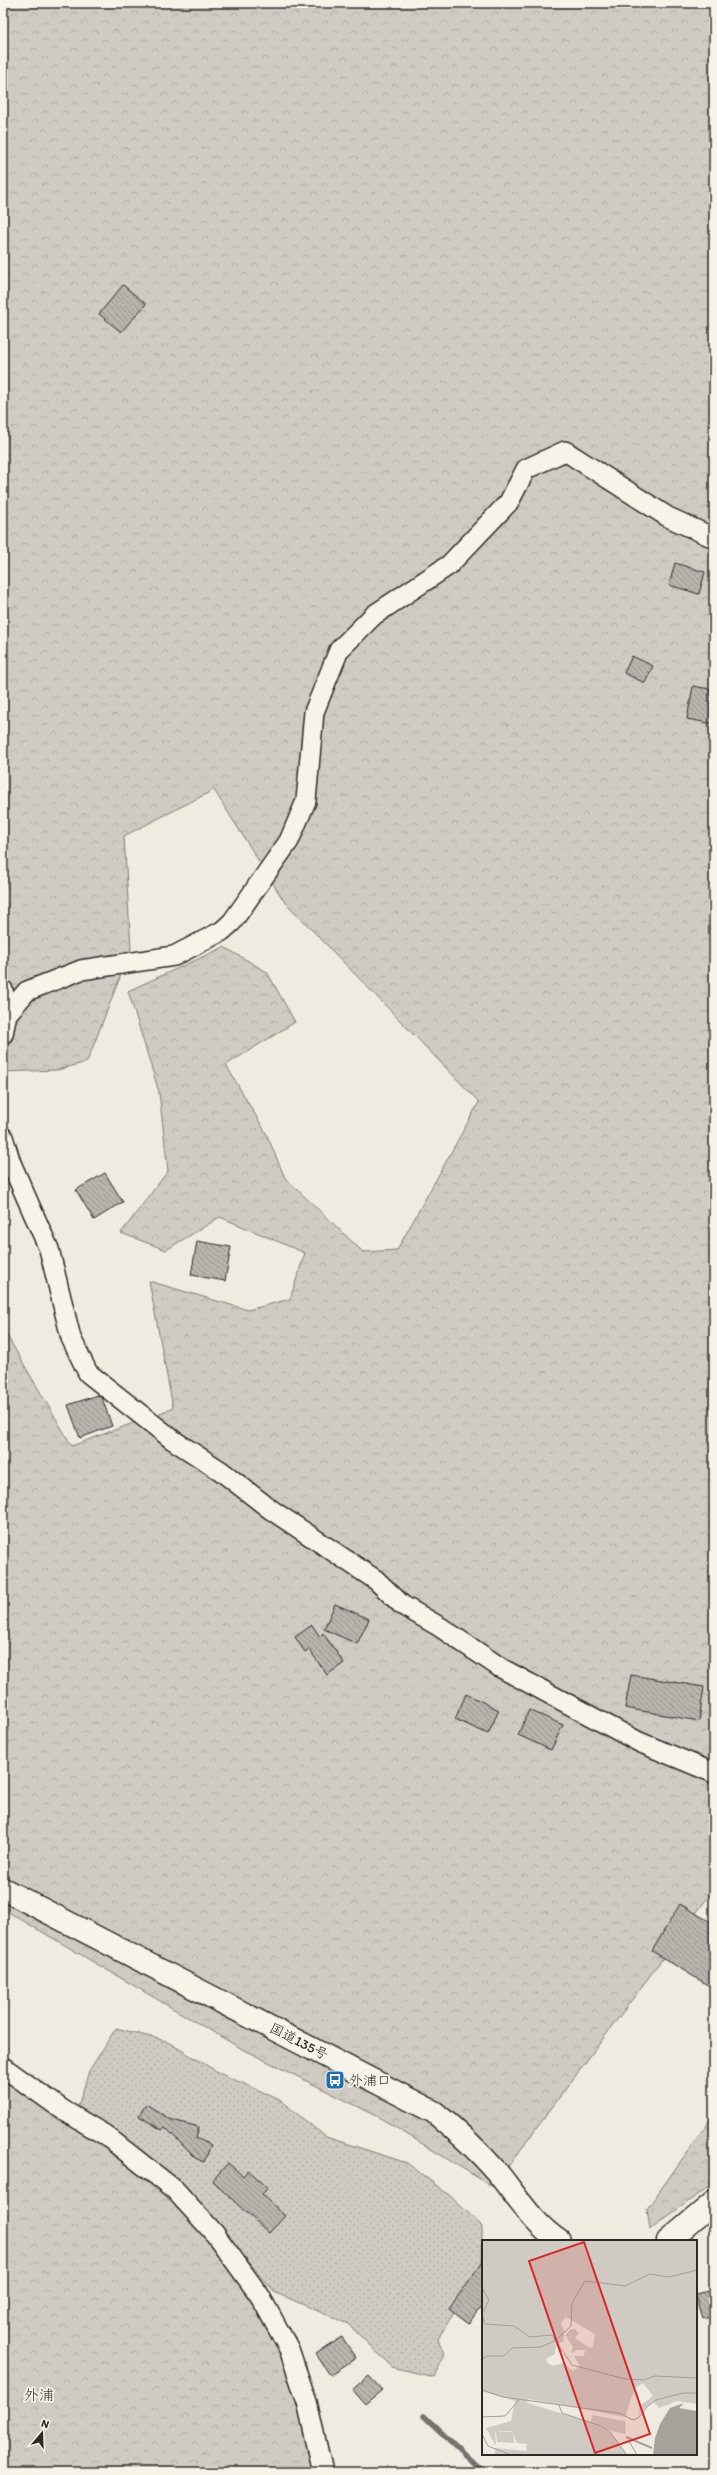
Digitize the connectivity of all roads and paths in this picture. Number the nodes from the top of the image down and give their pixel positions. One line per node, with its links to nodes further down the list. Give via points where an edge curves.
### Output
1 (714, 538): 3 (street, via 668,517 565,451 526,469 510,502 449,565 374,615 340,650 314,712 306,801 289,841 232,922 222,931 174,956 81,970 27,991)
2 (3, 990): 3 (street)
3 (5, 1015): 4 (street)
4 (3, 1034)
5 (3, 1137): 6 (street, via 11,1163 49,1248 70,1338 88,1373 172,1440 221,1471 270,1509 376,1580 402,1605 501,1668 639,1742)
6 (714, 1773)
7 (3, 1889): 10 (highway, 国道135号, via 434,2112 466,2139 525,2210)
8 (3, 2067): 12 (street, via 63,2110 111,2140 175,2190 216,2234 260,2296 289,2349 307,2402)
9 (714, 2202): 11 (highway)
10 (558, 2240)
11 (669, 2240)
12 (323, 2472)

